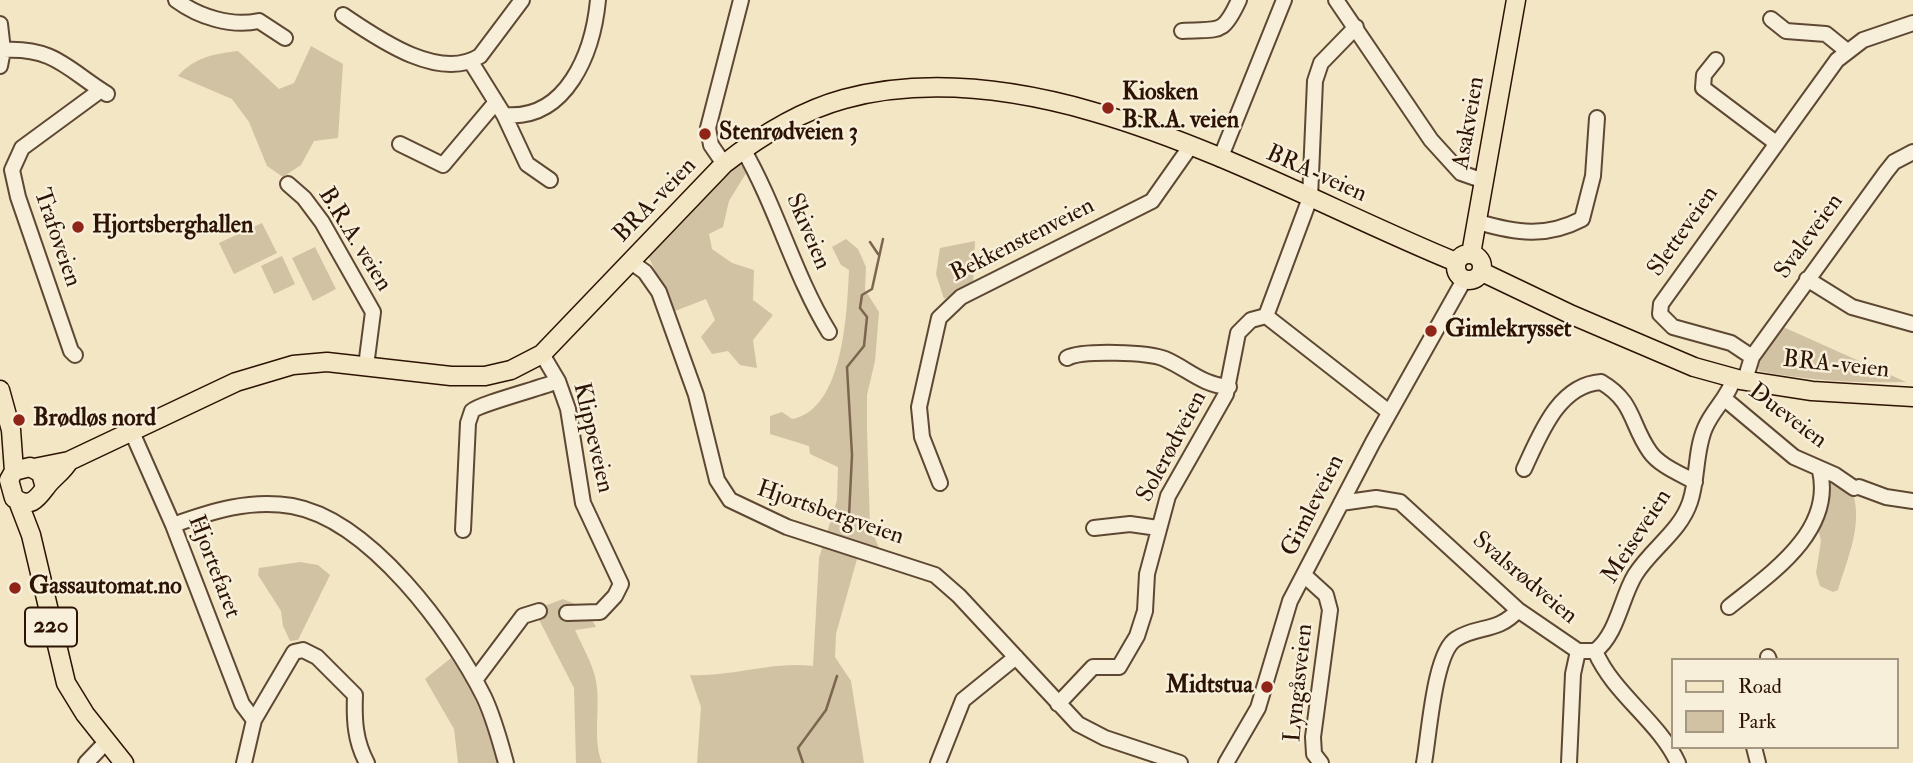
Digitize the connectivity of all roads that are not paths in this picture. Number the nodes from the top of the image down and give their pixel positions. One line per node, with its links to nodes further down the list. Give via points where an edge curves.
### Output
1 (176, 0): 15 (street, via 198,14 225,21 243,25 260,21)
2 (522, 0): 19 (street)
3 (598, 0): 22 (street, via 584,62 573,83 522,117)
4 (741, 0): 30 (street, via 709,128 710,145)
5 (1239, 0): 14 (street, via 1223,28)
6 (1284, 0): 29 (street)
7 (1336, 0): 13 (street)
8 (1516, 0): 32 (main road, Asakveien)
9 (343, 15): 19 (street, via 384,43 423,59)
10 (1771, 19): 17 (street, via 1786,31 1826,34)
11 (1913, 23): 17 (street, Sletteveien, via 1863,40)
12 (0, 24): 16 (street)
13 (1356, 27): 32 (street, via 1425,133 1461,173); 34 (street, via 1321,63 1315,81)
14 (1182, 31)
15 (285, 38)
16 (3, 50): 20 (street); 45 (street, Trafoveien, via 46,53 104,92 22,148 12,170)
17 (1847, 51): 24 (street, Sletteveien)
18 (1716, 60): 24 (street, via 1704,75 1703,88)
19 (471, 62): 21 (street)
20 (0, 66)
21 (496, 102): 22 (street); 25 (street, via 443,165)
22 (504, 115): 31 (street, via 527,164)
23 (1597, 118): 35 (street, via 1593,176 1582,219 1544,233)
24 (1776, 143): 46 (street, Sletteveien, via 1661,304 1660,314 1673,327 1731,343)
25 (400, 144)
26 (1190, 147): 27 (main road, BRA-veien, via 1133,124 1071,107 974,90 924,88 843,99 791,120); 29 (main road, BRA-veien); 62 (street, Bekkenstenveien, via 1152,201 961,297 944,310 919,407 922,437)
27 (743, 149): 30 (main road, BRA-veien); 43 (street, Skiveien, via 814,307)
28 (1913, 152): 39 (street, Svaleveien, via 1894,162)
29 (1220, 159): 34 (main road, BRA-veien)
30 (724, 164): 37 (main road, BRA-veien)
31 (550, 180)
32 (1484, 181): 35 (main road, Asakveien)
33 (288, 184): 48 (street, B.R.A. veien, via 322,222 373,312)
34 (1310, 198): 36 (main road, BRA-veien); 41 (street)
35 (1478, 222): 36 (main road, Asakveien)
36 (1464, 258): 38 (main road, via 1482,263); 40 (main road, via 1457,273)
37 (632, 262): 44 (main road, BRA-veien); 79 (street, Hjortsbergveien, via 659,292 696,394 717,480 730,500 787,527 926,570 959,596)
38 (1482, 272): 40 (main road, via 1475,280); 49 (main road, BRA-veien, via 1649,349)
39 (1807, 279): 42 (street, via 1852,307); 46 (street, Svaleveien)
40 (1464, 280): 55 (street, Gimleveien)
41 (1266, 316): 51 (street, Solerødveien, via 1251,320 1238,333); 55 (street)
42 (1913, 324)
43 (830, 332)
44 (542, 354): 48 (main road, BRA-veien, via 511,370 485,376); 50 (street, Klippeveien)
45 (75, 355)
46 (1752, 357): 49 (street)
47 (1067, 358): 51 (street, Solerødveien, via 1081,353 1156,356 1194,377)
48 (366, 366): 56 (main road, BRA-veien, via 307,363 256,374)
49 (1739, 379): 53 (main road, BRA-veien, via 1835,394); 54 (street, Meiseveien)
50 (558, 381): 70 (street, via 472,411); 76 (street, Klippeveien, via 568,409 583,503 621,584 600,612)
51 (1229, 387): 69 (street, Solerødveien, via 1173,487)
52 (0, 390): 60 (main road, 220)
53 (1913, 397)
54 (1726, 400): 59 (street, Dueveien, via 1794,457); 61 (street, Meiseveien, via 1704,431)
55 (1389, 412): 66 (street, Gimleveien)
56 (131, 430): 57 (main road, BRA-veien); 67 (street, Hjortefaret)
57 (69, 461): 60 (main road, BRA-veien); 63 (main road, BRA-veien)
58 (1524, 469): 61 (street, Meiseveien, via 1564,399 1581,386 1601,382 1622,398 1655,458)
59 (1820, 471): 65 (street, Dueveien, via 1886,497); 73 (street, Dueveien, via 1821,499 1794,553)
60 (18, 474): 63 (main road, 220, via 45,480); 64 (main road, 220)
61 (1695, 482): 78 (street, Meiseveien, via 1685,515 1635,575 1607,639)
62 (940, 483)
63 (42, 493): 64 (main road, via 25,503); 71 (main road, 220)
64 (11, 500): 71 (main road, 220)
65 (1913, 501)
66 (1340, 503): 72 (street, Gimleveien); 74 (street, Svalsrødveien, via 1376,498 1400,502)
67 (173, 525): 80 (street, via 233,506 263,504 293,507 324,518 363,540 391,567 420,600); 82 (street, Hjortefaret, via 242,704)
68 (1094, 528): 69 (street, Solerødveien, via 1130,524)
69 (1158, 528): 81 (street, Solerødveien, via 1144,611 1126,660 1114,668 1093,667)
70 (463, 530)
71 (31, 535): 83 (main road, 220, via 61,669 70,691)
72 (1304, 575): 91 (street, Gimleveien, via 1284,615 1258,708); 92 (street, Lyngåsveien, via 1326,595 1330,610 1313,737 1314,754)
73 (1729, 607)
74 (1518, 610): 77 (street, Svalsrødveien); 93 (street, via 1493,628 1450,643 1437,682)
75 (539, 611): 80 (street, via 523,616)
76 (567, 613)
77 (1578, 651): 78 (street, Svalsrødveien); 94 (street)
78 (1595, 651): 95 (street, Svalsrødveien, via 1605,672 1660,732)
79 (1016, 657): 81 (street, Hjortsbergveien); 89 (street, via 963,700)
80 (475, 680): 88 (street)
81 (1058, 704): 90 (street, Hjortsbergveien, via 1087,730)
82 (254, 720): 86 (street); 87 (street, via 295,652 310,653 355,695 359,747)
83 (107, 741): 84 (street); 85 (main road, 220)
84 (86, 763)
85 (124, 763)
86 (244, 763)
87 (367, 763)
88 (506, 763)
89 (938, 763)
90 (1180, 763)
91 (1226, 763)
92 (1321, 763)
93 (1424, 763)
94 (1569, 763)
95 (1678, 763)

